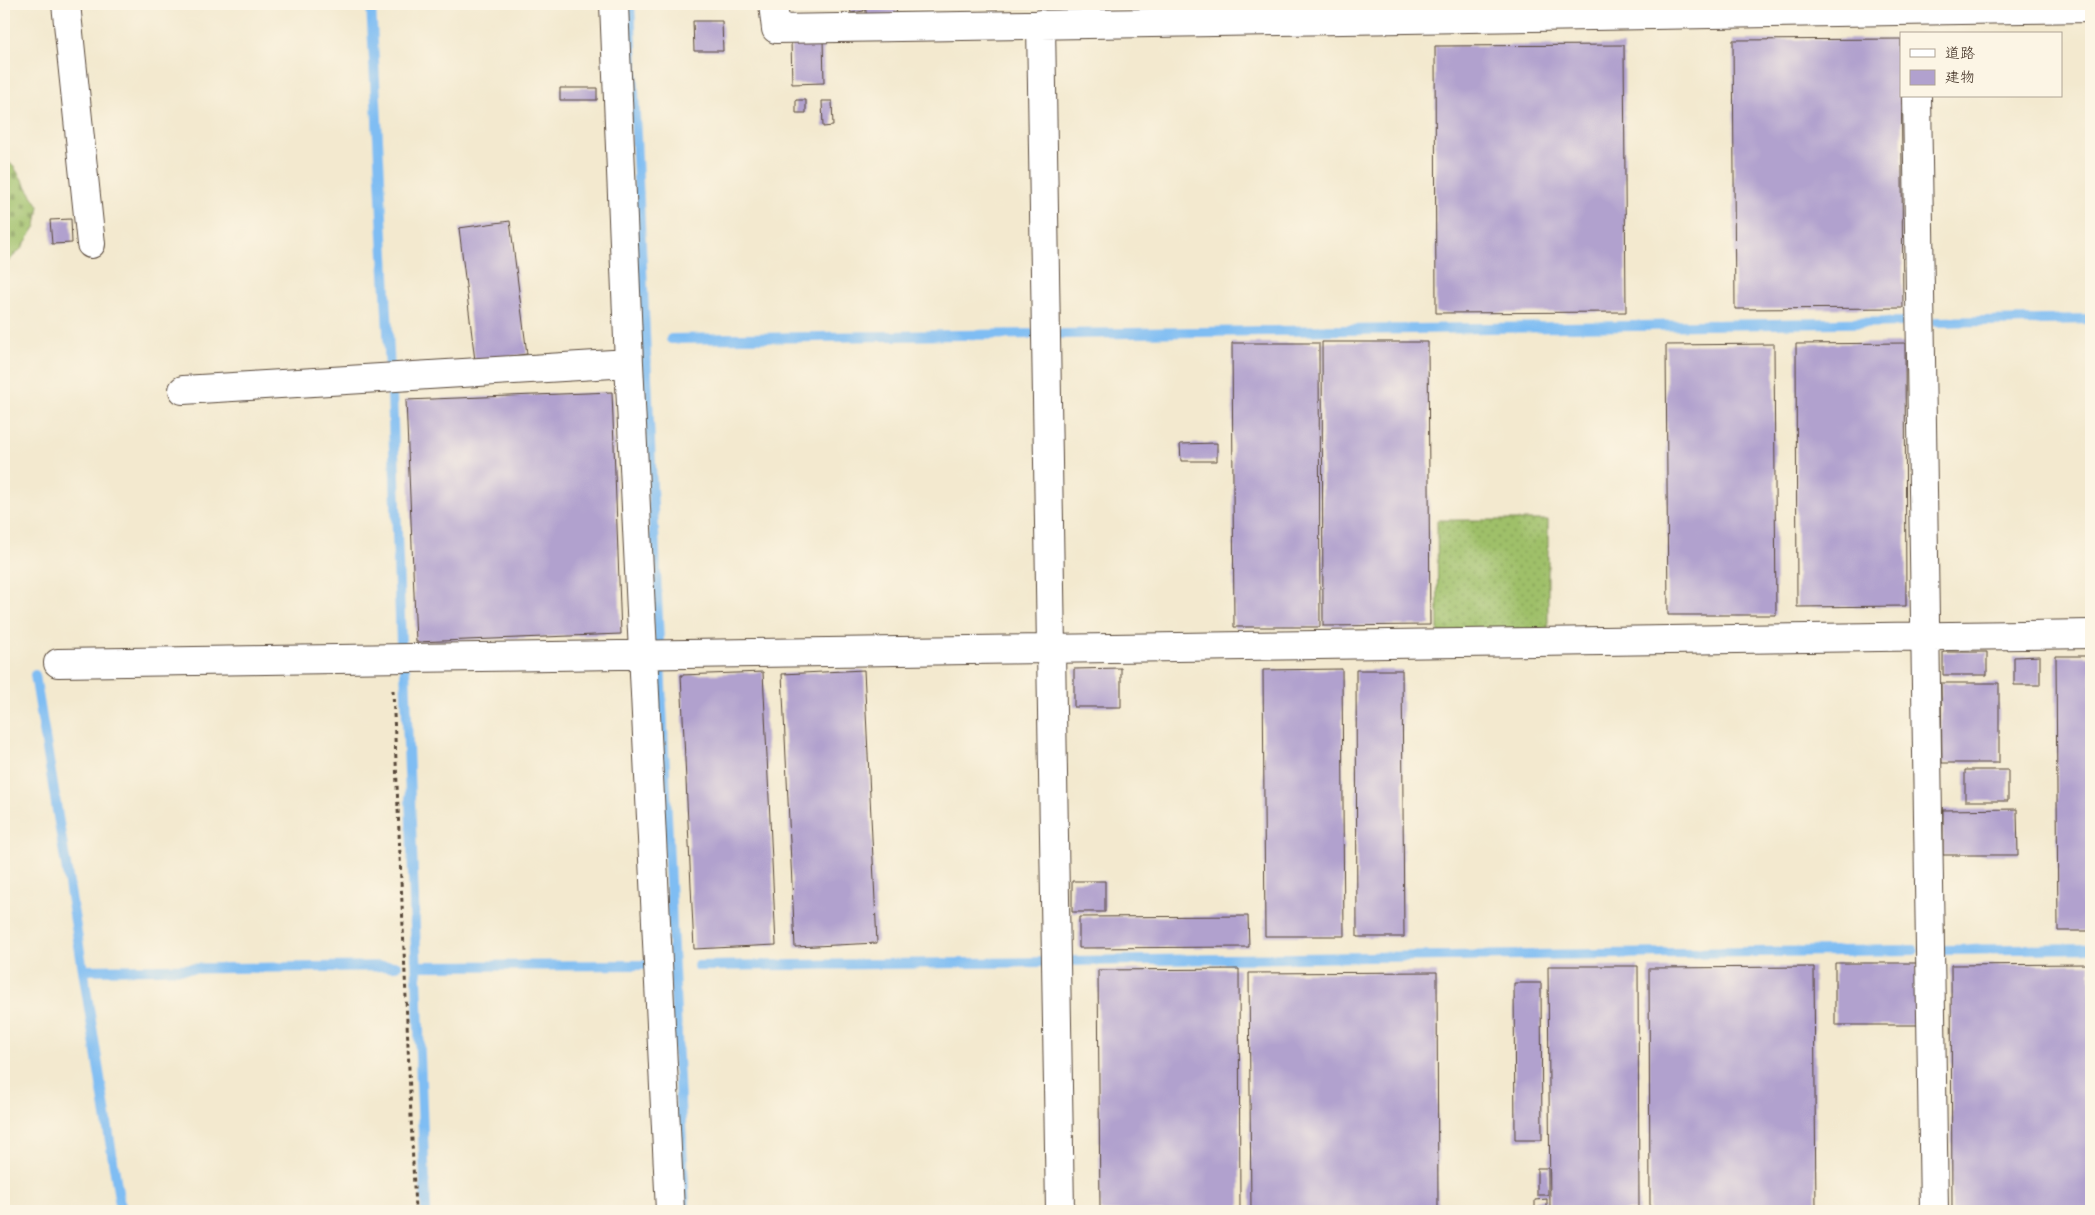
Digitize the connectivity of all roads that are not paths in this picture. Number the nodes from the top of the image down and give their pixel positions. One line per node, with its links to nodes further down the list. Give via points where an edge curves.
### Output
1 (66, 4): 8 (street)
2 (614, 4): 9 (street)
3 (773, 4): 6 (street, via 776,29)
4 (2091, 8): 5 (street)
5 (1916, 16): 6 (street)
6 (1041, 24): 13 (street)
7 (1917, 98): 12 (street)
8 (91, 244)
9 (629, 362): 10 (street); 14 (street)
10 (183, 390)
11 (2091, 634): 12 (street)
12 (1927, 636): 13 (street); 18 (street)
13 (1052, 648): 14 (street); 17 (street)
14 (655, 653): 15 (street); 16 (street)
15 (58, 663)
16 (670, 1211)
17 (1060, 1211)
18 (1934, 1211)

